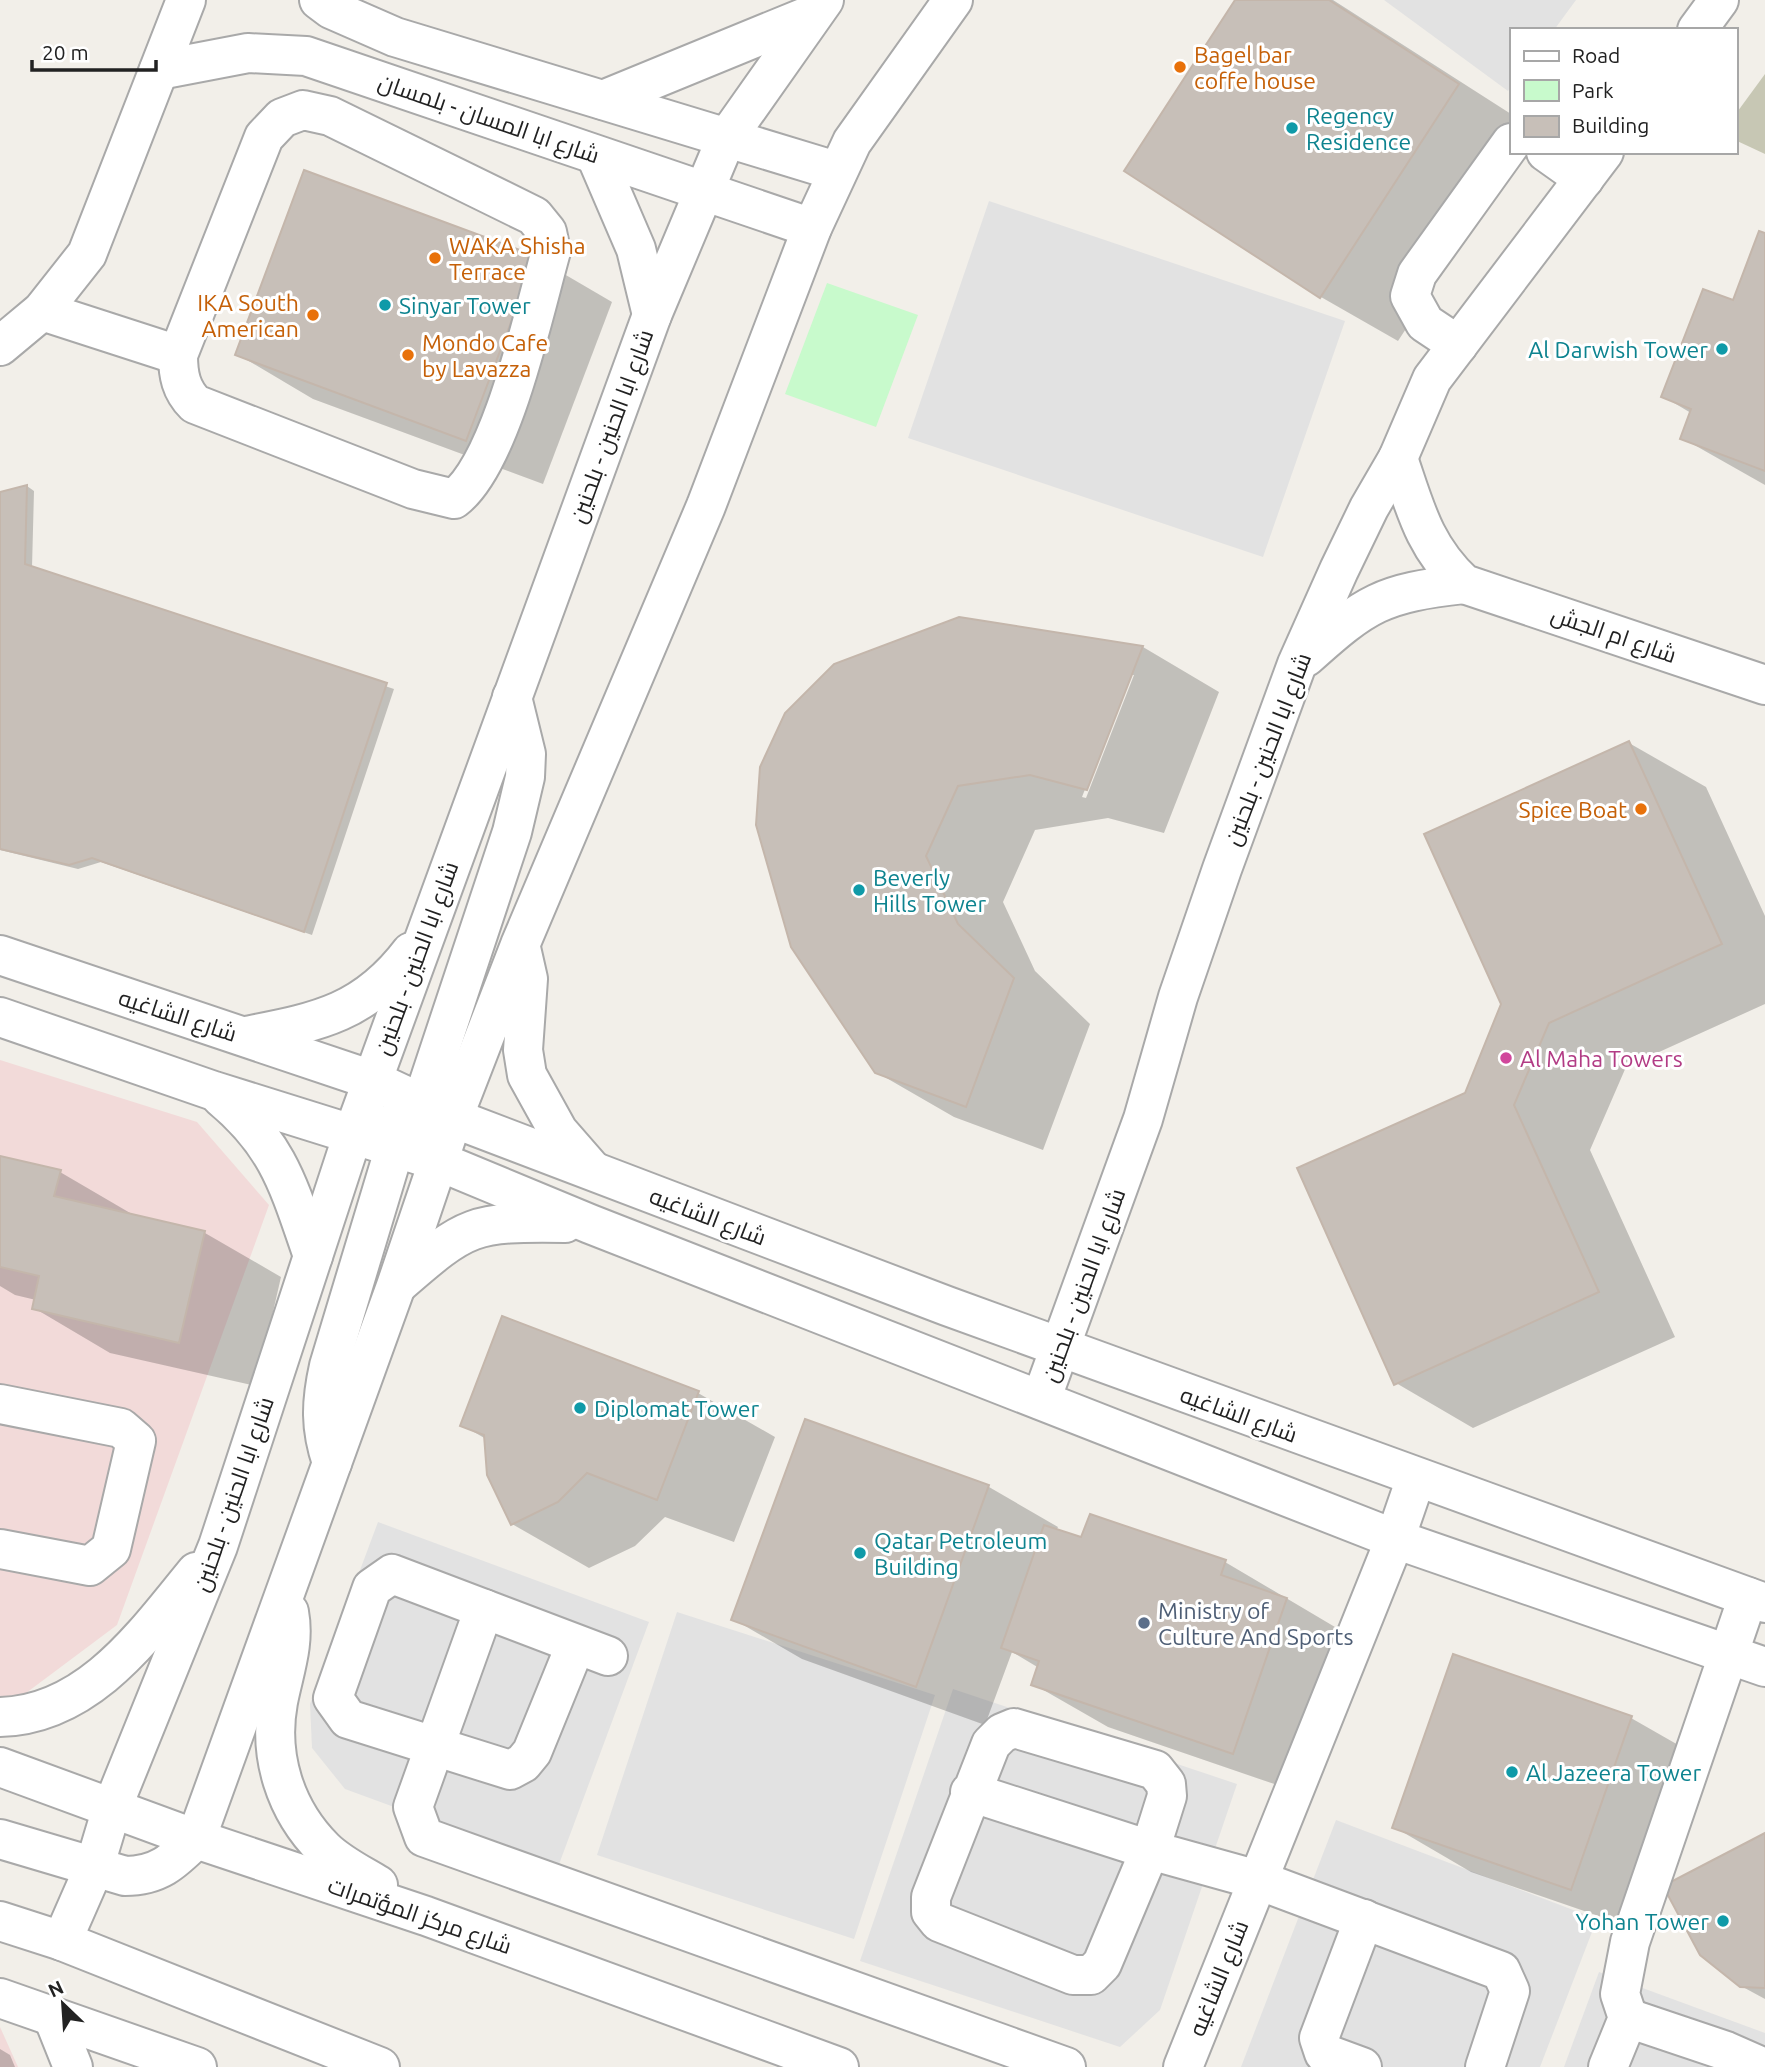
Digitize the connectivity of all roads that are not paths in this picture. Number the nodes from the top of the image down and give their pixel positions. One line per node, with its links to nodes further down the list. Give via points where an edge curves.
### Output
1 (186, 0): 7 (street)
2 (319, 0): 8 (street, شارع ابا المسان - بلمسان, via 395,37)
3 (953, 0): 14 (street, via 879,101)
4 (1719, 0): 6 (street)
5 (819, 7): 8 (street); 9 (street, شارع ابا الحنين - بلحنين)
6 (1698, 28)
7 (159, 70): 12 (street, شارع ابا المسان - بلمسان, via 248,53 306,56); 17 (street, via 87,254)
8 (603, 100): 9 (street, شارع ابا المسان - بلمسان)
9 (726, 139): 14 (street, شارع ابا المسان - بلمسان); 15 (street, شارع ابا الحنين - بلحنين)
10 (1510, 144): 19 (street, via 1416,274 1410,296 1425,323)
11 (1553, 154): 13 (street)
12 (596, 156): 15 (street, شارع ابا المسان - بلمسان); 18 (street, via 628,228)
13 (1594, 166): 19 (street, شارع ابا الحنين - بلحنين)
14 (836, 171): 16 (street)
15 (704, 190): 16 (street, شارع ابا المسان - بلمسان); 18 (street, شارع ابا الحنين - بلحنين)
16 (812, 228): 28 (street, via 706,506)
17 (42, 311): 20 (street); 21 (street)
18 (652, 314): 26 (street, شارع ابا الحنين - بلحنين)
19 (1458, 345): 22 (street, شارع ابا الحنين - بلحنين, via 1432,379)
20 (0, 346)
21 (178, 355): 21 (street, via 264,137 282,118 303,110 330,116 534,216 547,232 551,251 509,401 478,474 454,499 423,493 195,404 181,383)
22 (1398, 458): 23 (street, شارع ام الجش, via 1427,539 1441,563); 24 (street, شارع ابا الحنين - بلحنين, via 1369,508)
23 (1464, 584): 24 (street, شارع ام الجش, via 1412,590 1377,601); 25 (street, شارع ام الجش)
24 (1297, 664): 42 (street, شارع ابا الحنين - بلحنين, via 1178,997 1143,1119)
25 (1765, 685)
26 (512, 697): 27 (street, شارع ابا الحنين - بلحنين); 34 (street, via 526,754 523,788)
27 (423, 936): 31 (street, via 397,970 365,998 308,1025); 32 (street, شارع ابا الحنين - بلحنين)
28 (520, 945): 34 (street); 38 (street, via 528,979 523,1050 527,1075 558,1131)
29 (0, 956): 31 (street, شارع الشاغيه)
30 (0, 1017): 33 (street)
31 (243, 1037): 32 (street, شارع الشاغيه)
32 (372, 1080): 34 (street, شارع الشاغيه); 35 (street, شارع ابا الحنين - بلحنين); 36 (street, via 391,1103)
33 (214, 1091): 35 (street); 40 (street, via 260,1135 278,1161)
34 (437, 1111): 37 (street); 38 (street, شارع الشاغيه)
35 (353, 1134): 36 (street); 40 (street, شارع ابا الحنين - بلحنين)
36 (395, 1147): 37 (street); 45 (street, via 321,1402 323,1437)
37 (438, 1161): 39 (street); 41 (street)
38 (596, 1174): 42 (street, شارع الشاغيه)
39 (590, 1224): 41 (street, via 509,1221 476,1227 440,1247); 43 (street)
40 (313, 1256): 48 (street, شارع ابا الحنين - بلحنين)
41 (396, 1286): 45 (street)
42 (1062, 1348): 43 (street, شارع ابا الحنين - بلحنين); 46 (street, شارع الشاغيه)
43 (1041, 1400): 47 (street)
44 (0, 1404): 49 (street, via 121,1428 136,1441 111,1549 90,1566)
45 (332, 1463): 50 (street)
46 (1416, 1478): 47 (street, شارع الشاغيه); 51 (street, شارع الشاغيه)
47 (1395, 1539): 53 (street); 64 (street, شارع الشاغيه)
48 (218, 1546): 55 (street, via 144,1635 95,1682 68,1700 21,1716); 59 (street, شارع ابا الحنين - بلحنين)
49 (0, 1549)
50 (284, 1597): 61 (street); 65 (street, via 292,1636 274,1728 278,1767 289,1800 326,1851)
51 (1757, 1600): 53 (street)
52 (484, 1609): 56 (street); 56 (street, via 592,1650 523,1763 510,1770); 56 (street, via 392,1574 372,1588 333,1698 348,1719)
53 (1728, 1654): 54 (street); 70 (street, via 1629,1942 1620,1994)
54 (1765, 1667)
55 (0, 1717)
56 (433, 1746): 77 (street, via 413,1807 424,1837)
57 (0, 1767): 59 (street, شارع مركز المؤتمرات)
58 (970, 1792): 62 (street); 62 (street, via 991,1744 1014,1728 1155,1770 1166,1784 1167,1796); 62 (street, via 931,1897 931,1912 939,1922 1073,1975 1091,1975 1102,1965)
59 (112, 1808): 61 (street, شارع مركز المؤتمرات); 63 (street, شارع ابا الحنين - بلحنين)
60 (0, 1839): 63 (street)
61 (196, 1839): 63 (street, via 172,1863 145,1876); 65 (street, شارع مركز المؤتمرات)
62 (1150, 1850): 64 (street)
63 (94, 1868): 68 (street, شارع ابا الحنين - بلحنين)
64 (1258, 1880): 66 (street); 78 (street, شارع الشاغيه)
65 (426, 1916): 76 (street, شارع مركز المؤتمرات)
66 (1364, 1919): 79 (street, via 1319,2039 1324,2053); 80 (street, via 1501,1971 1510,1991)
67 (0, 1921): 68 (street)
68 (62, 1941): 75 (street)
69 (0, 1998): 71 (street)
70 (1628, 2018): 72 (street); 81 (street)
71 (64, 2020): 73 (street); 74 (street)
72 (1723, 2059): 82 (street)
73 (72, 2065)
74 (197, 2067)
75 (380, 2067)
76 (839, 2067)
77 (1066, 2067)
78 (1183, 2067)
79 (1362, 2067)
80 (1485, 2067)
81 (1608, 2067)
82 (1762, 2067)

